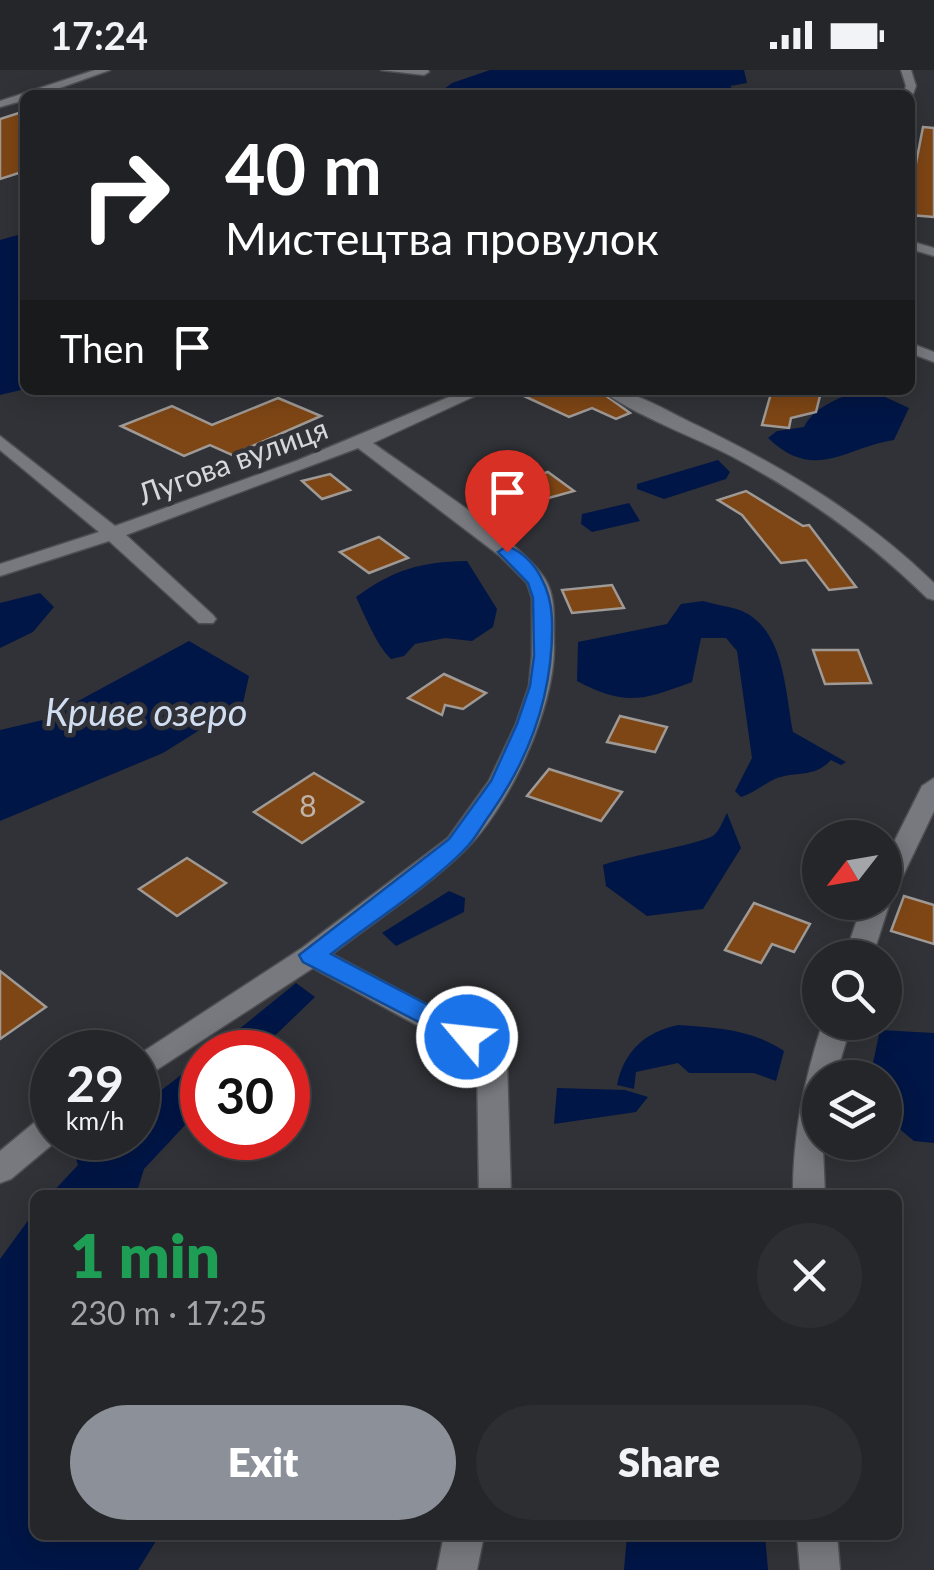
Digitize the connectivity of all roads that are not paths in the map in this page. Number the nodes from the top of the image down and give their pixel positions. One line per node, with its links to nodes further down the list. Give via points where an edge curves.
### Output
1 (105, 70): 6 (street)
2 (386, 70): 4 (street)
3 (906, 70): 5 (street)
4 (424, 72)
5 (914, 89)
6 (46, 90)
7 (469, 395): 10 (street, Лугова вулиця)
8 (620, 395): 13 (street, via 826,502 875,537)
9 (0, 440): 11 (street)
10 (362, 443): 11 (street, Лугова вулиця); 17 (street, via 536,581 544,656 540,686 508,768 457,844)
11 (114, 535): 12 (street, Лугова вулиця); 14 (street)
12 (0, 570)
13 (934, 594)
14 (206, 619)
15 (934, 786): 16 (street)
16 (902, 851)
17 (312, 955): 18 (street); 22 (street, via 482,1048 492,1062)
18 (160, 1055)
19 (30, 1145): 21 (street)
20 (809, 1160): 23 (street)
21 (0, 1170)
22 (495, 1190)
23 (809, 1190)
24 (463, 1540): 26 (street)
25 (817, 1540): 27 (street)
26 (457, 1570)
27 (820, 1570)

